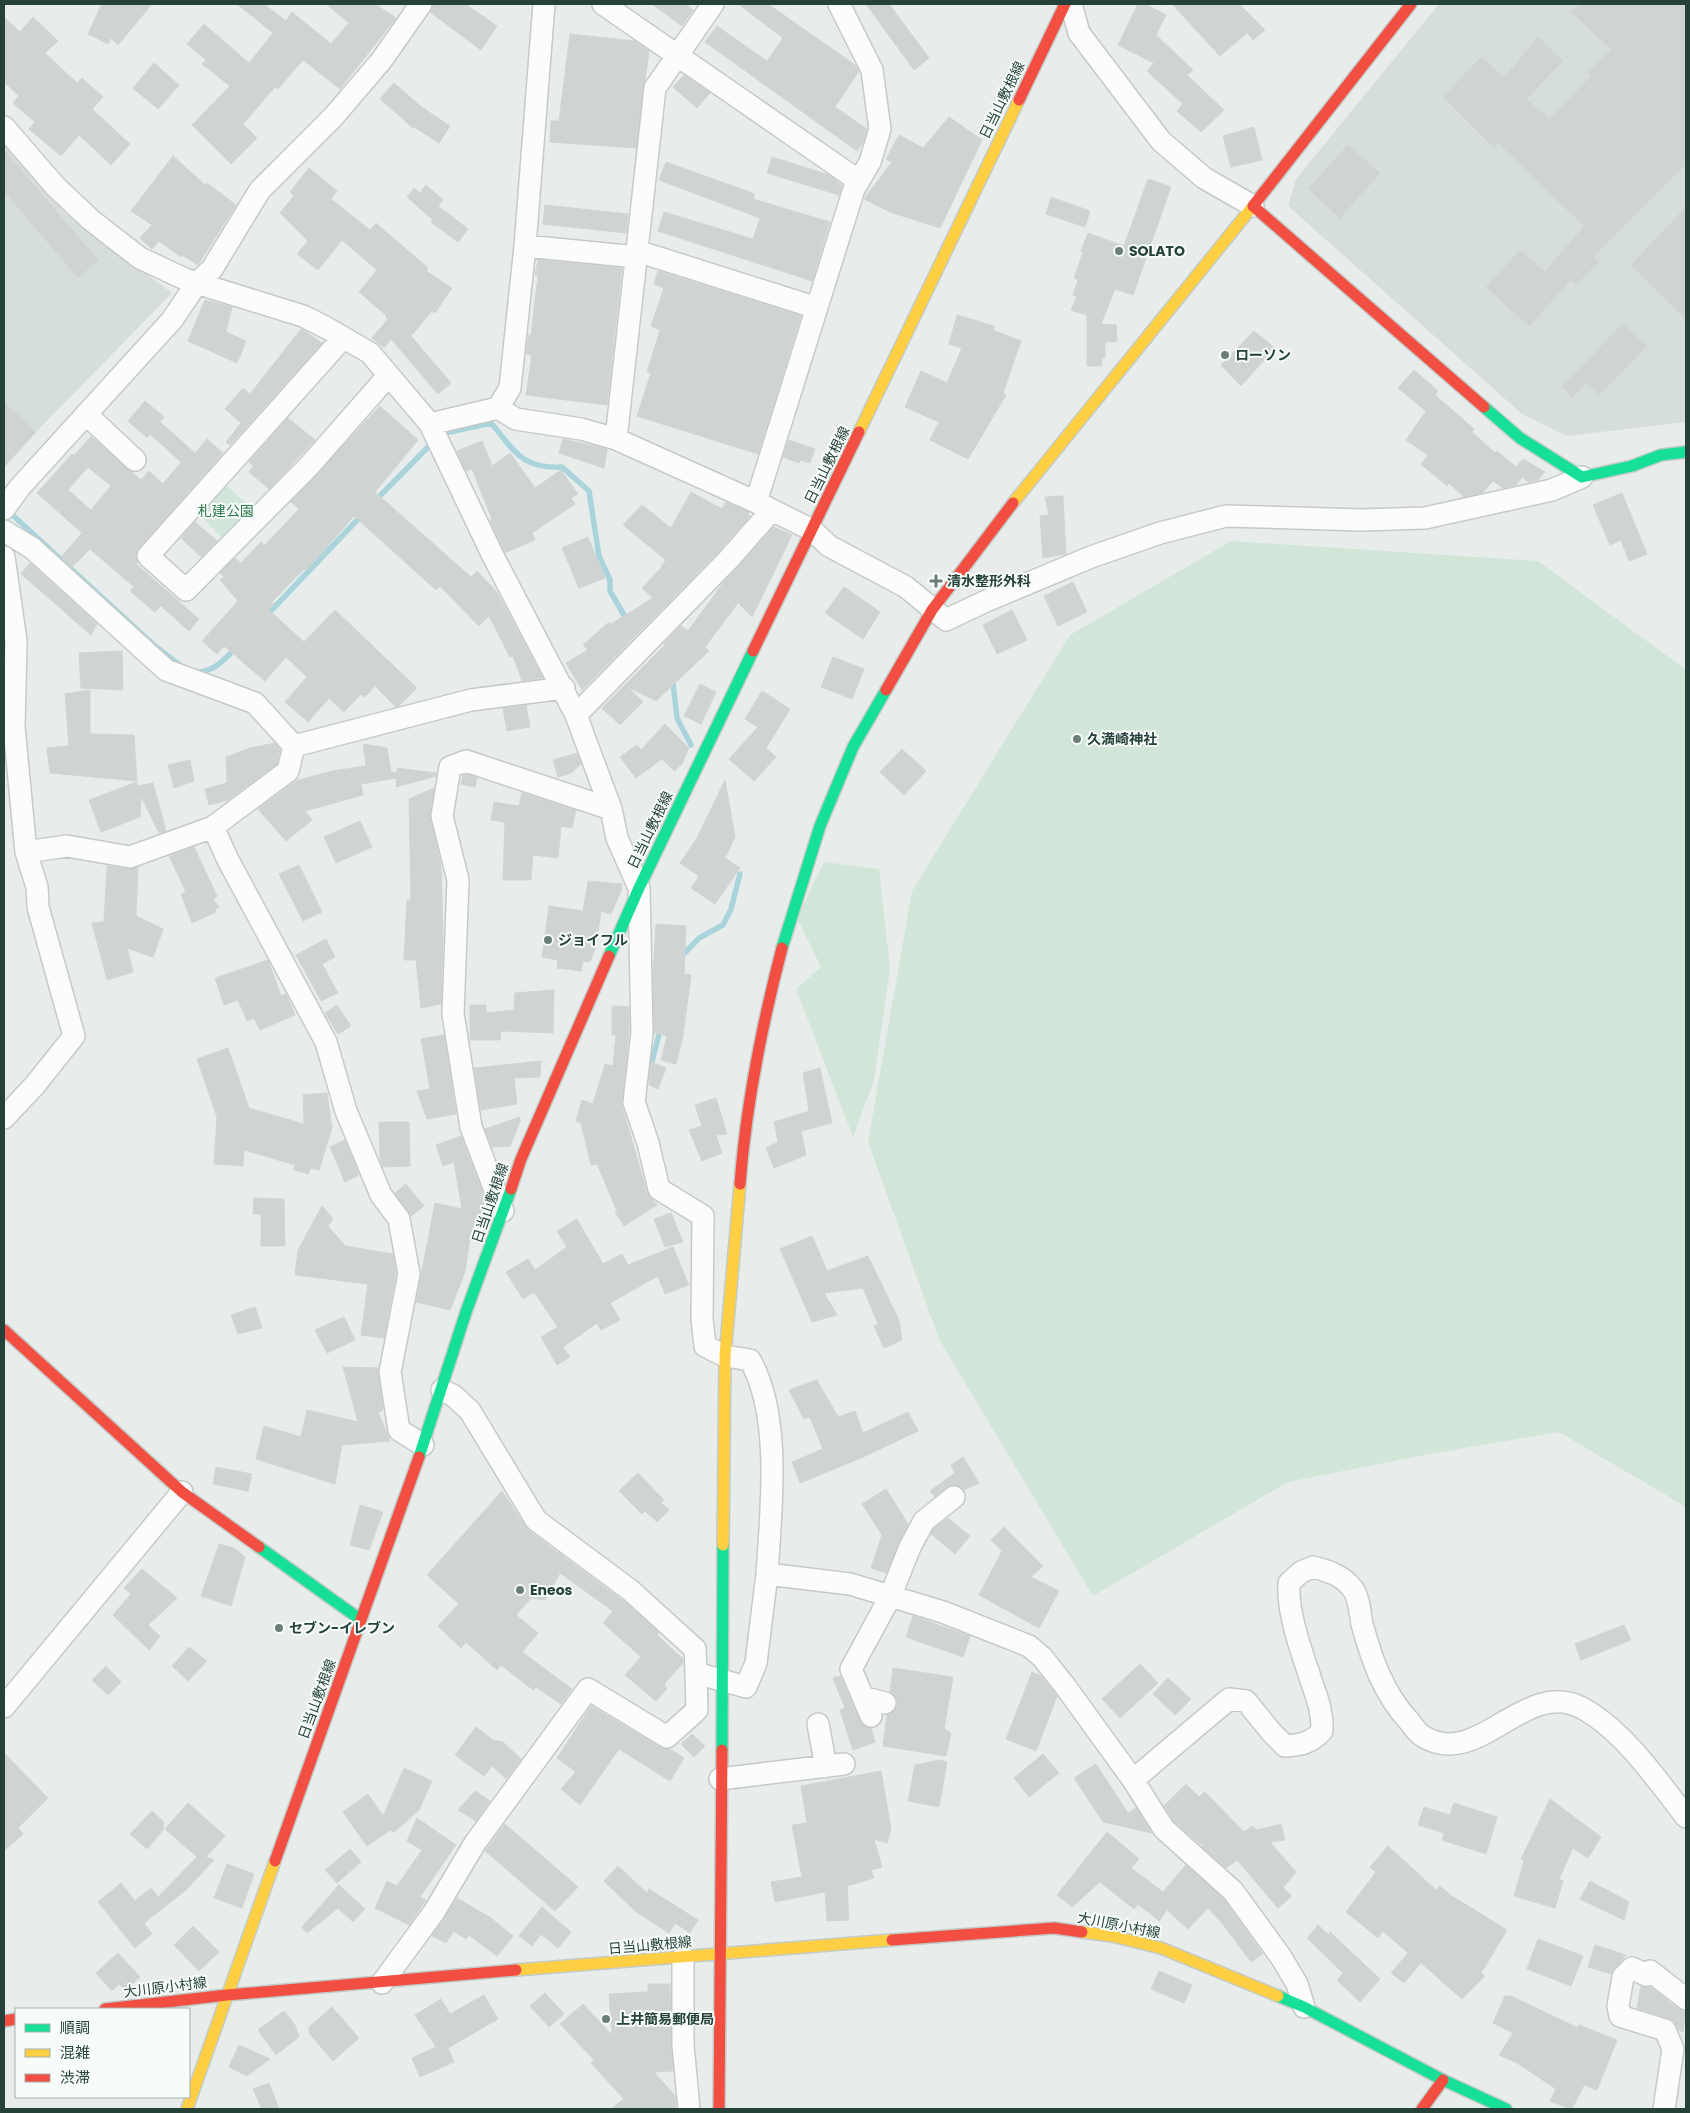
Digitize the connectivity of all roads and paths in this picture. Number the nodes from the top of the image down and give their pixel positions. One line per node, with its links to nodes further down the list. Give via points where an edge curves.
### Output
1 (421, 4): 15 (street, via 345,103 260,190 212,269)
2 (544, 4): 13 (street)
3 (603, 4): 9 (street)
4 (713, 4): 9 (street)
5 (840, 4): 11 (street, via 872,70 880,129 870,162)
6 (1065, 4): 28 (main road, 日当山敷根線)
7 (1071, 4): 12 (street, via 1080,34 1161,141 1204,178)
8 (1411, 4): 12 (main road)
9 (676, 57): 11 (street); 14 (street, via 656,88)
10 (4, 127): 15 (street, via 56,187 91,220 140,258)
11 (859, 181): 16 (street)
12 (1253, 206): 25 (main road, via 1520,438); 31 (main road, via 1049,456)
13 (525, 246): 14 (street); 19 (street, via 510,388)
14 (637, 254): 16 (street); 22 (street)
15 (197, 283): 17 (street, via 303,316); 20 (street, via 172,320)
16 (817, 308): 26 (street)
17 (342, 339): 18 (street, via 370,353); 18 (street, via 148,556 186,590 309,466)
18 (388, 376): 21 (street)
19 (498, 408): 21 (street); 22 (street, via 516,419 581,429)
20 (86, 414): 24 (street); 27 (street)
21 (430, 424): 32 (street, via 493,556)
22 (616, 439): 26 (street)
23 (1686, 452): 25 (main road, via 1661,455 1632,466)
24 (135, 460)
25 (1582, 476): 31 (street, via 1552,490 1425,518 1362,520 1226,516 1160,533 1091,557 946,620)
26 (764, 506): 28 (street); 33 (street, via 728,560)
27 (4, 509)
28 (812, 530): 31 (street, via 829,546 906,587); 38 (main road, 日当山敷根線)
29 (4, 531): 34 (street, via 32,548 166,670 255,703)
30 (4, 557): 37 (street, via 16,641 14,727)
31 (932, 610): 42 (main road, via 853,747 820,826 792,912 766,1009 743,1144)
32 (564, 688): 33 (street); 34 (street, via 472,700)
33 (576, 715): 35 (street)
34 (294, 746): 36 (street, via 288,770)
35 (611, 809): 38 (street, via 617,838); 40 (street, via 466,761 450,767 442,816 458,880 453,1014 470,1128)
36 (213, 827): 37 (street, via 130,857 67,846); 44 (street, via 326,1042 346,1111 381,1195 399,1219 409,1274 390,1372 399,1430)
37 (26, 852): 39 (street, via 74,1036)
38 (639, 888): 40 (main road, 日当山敷根線, via 521,1159); 42 (street, via 642,1032 634,1102 659,1189 703,1216 702,1319 705,1346)
39 (4, 1118)
40 (503, 1211): 43 (main road, 日当山敷根線)
41 (4, 1330): 45 (main road)
42 (725, 1356): 47 (street, via 750,1360 760,1377 767,1413 772,1480); 51 (main road)
43 (442, 1390): 44 (main road, 日当山敷根線); 50 (street, via 470,1411 536,1520 630,1590 695,1649)
44 (423, 1445): 49 (main road, 日当山敷根線)
45 (182, 1492): 49 (main road); 53 (street)
46 (954, 1498): 48 (street, via 924,1521)
47 (767, 1574): 48 (street, via 850,1584); 51 (street, via 756,1663 746,1687)
48 (890, 1596): 52 (street, via 851,1668); 56 (street, via 951,1615 1029,1646 1054,1672)
49 (361, 1620): 61 (main road, 日当山敷根線)
50 (696, 1673): 51 (street); 60 (street, via 696,1710 667,1737 588,1689 475,1843 434,1912)
51 (721, 1681): 55 (main road)
52 (873, 1705)
53 (4, 1707)
54 (818, 1724): 55 (street, via 835,1766)
55 (720, 1779): 58 (main road)
56 (1133, 1780): 57 (street, via 1229,1699 1246,1701 1285,1746 1302,1745 1314,1740 1322,1731 1322,1708 1308,1674 1288,1598 1289,1583 1313,1567 1344,1579 1354,1590 1369,1651 1383,1686 1421,1735 1444,1745 1468,1740 1484,1735 1540,1703 1563,1702 1581,1708 1600,1721 1638,1757); 63 (street, via 1164,1828 1233,1891 1297,1984)
57 (1686, 1817)
58 (720, 1953): 59 (main road, 日当山敷根線); 63 (main road, 大川原小村線, via 1054,1928 1112,1936 1161,1948); 66 (main road)
59 (683, 1957): 60 (main road, 日当山敷根線); 68 (street, via 683,2045)
60 (382, 1983): 61 (main road, 日当山敷根線)
61 (227, 1995): 64 (main road, 大川原小村線); 67 (main road)
62 (1686, 1999): 71 (street, via 1650,1971 1646,1975 1632,1968 1623,1977 1618,2006 1620,2016 1665,2030 1673,2049)
63 (1304, 2007): 65 (main road, 大川原小村線)
64 (114, 2008)
65 (1443, 2080): 69 (main road); 70 (main road, 大川原小村線)
66 (723, 2108)
67 (187, 2109)
68 (689, 2109)
69 (1422, 2109)
70 (1506, 2109)
71 (1664, 2109)

